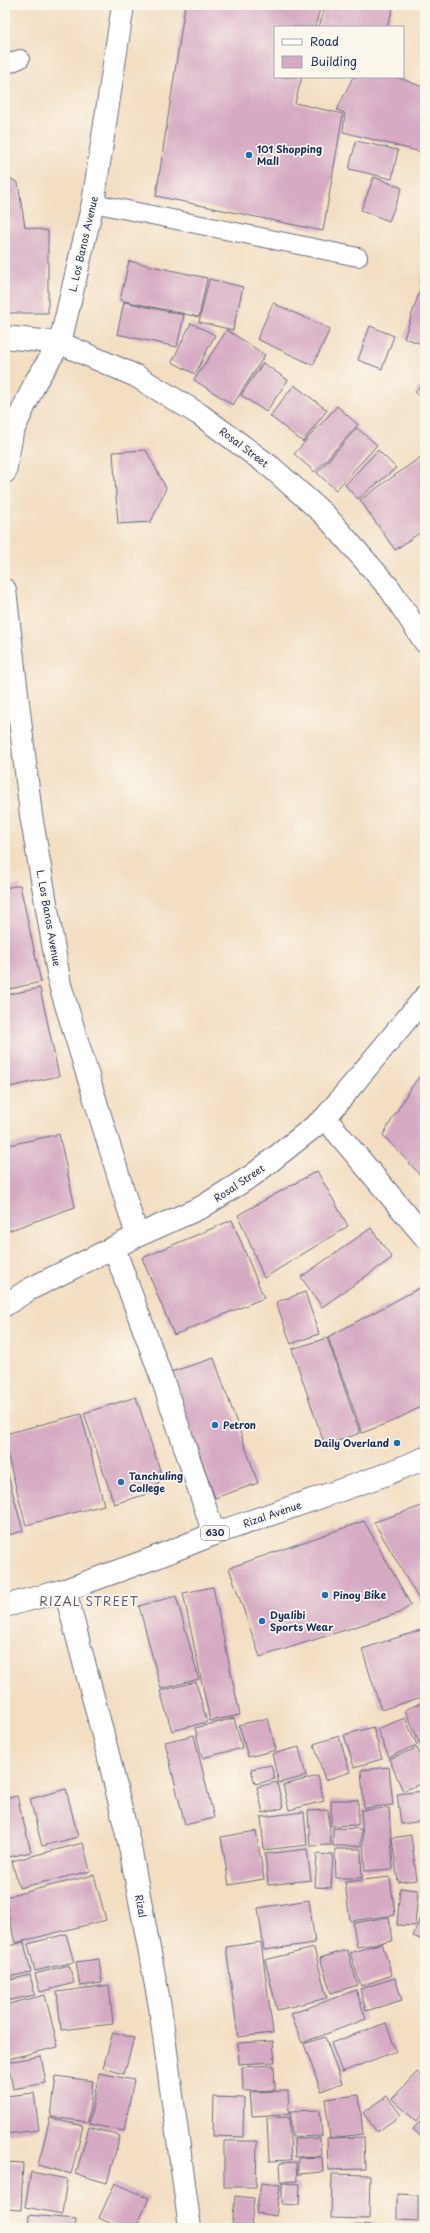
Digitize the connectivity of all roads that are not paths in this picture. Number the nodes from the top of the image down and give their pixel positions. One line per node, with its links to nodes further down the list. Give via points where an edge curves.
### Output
1 (123, 5): 2 (street, L. Los Banos Avenue)
2 (93, 203): 3 (lane); 5 (street, L. Los Banos Avenue)
3 (358, 257)
4 (5, 337): 5 (street, Rosal Street)
5 (60, 343): 6 (street, L. Los Banos Avenue, via 36,381 12,432); 8 (street, Rosal Street, via 136,376 200,414 270,467 326,516 390,589)
6 (5, 472)
7 (5, 590): 11 (street, L. Los Banos Avenue, via 31,815 60,985)
8 (425, 642)
9 (425, 998): 10 (street, Rosal Street)
10 (324, 1118): 11 (street, Rosal Street, via 253,1175 202,1207); 12 (street)
11 (137, 1236): 13 (street, Rosal Street)
12 (425, 1237)
13 (114, 1248): 14 (street, Rosal Street, via 30,1289); 16 (street, via 164,1384)
14 (5, 1305)
15 (425, 1458): 16 (street, Rizal Avenue / 630, via 387,1474)
16 (214, 1534): 17 (street, Rizal Avenue / 630)
17 (64, 1590): 18 (street, Rizal Avenue / 630); 19 (street, Rizal, via 130,1847 160,2007)
18 (5, 1606)
19 (190, 2228)

